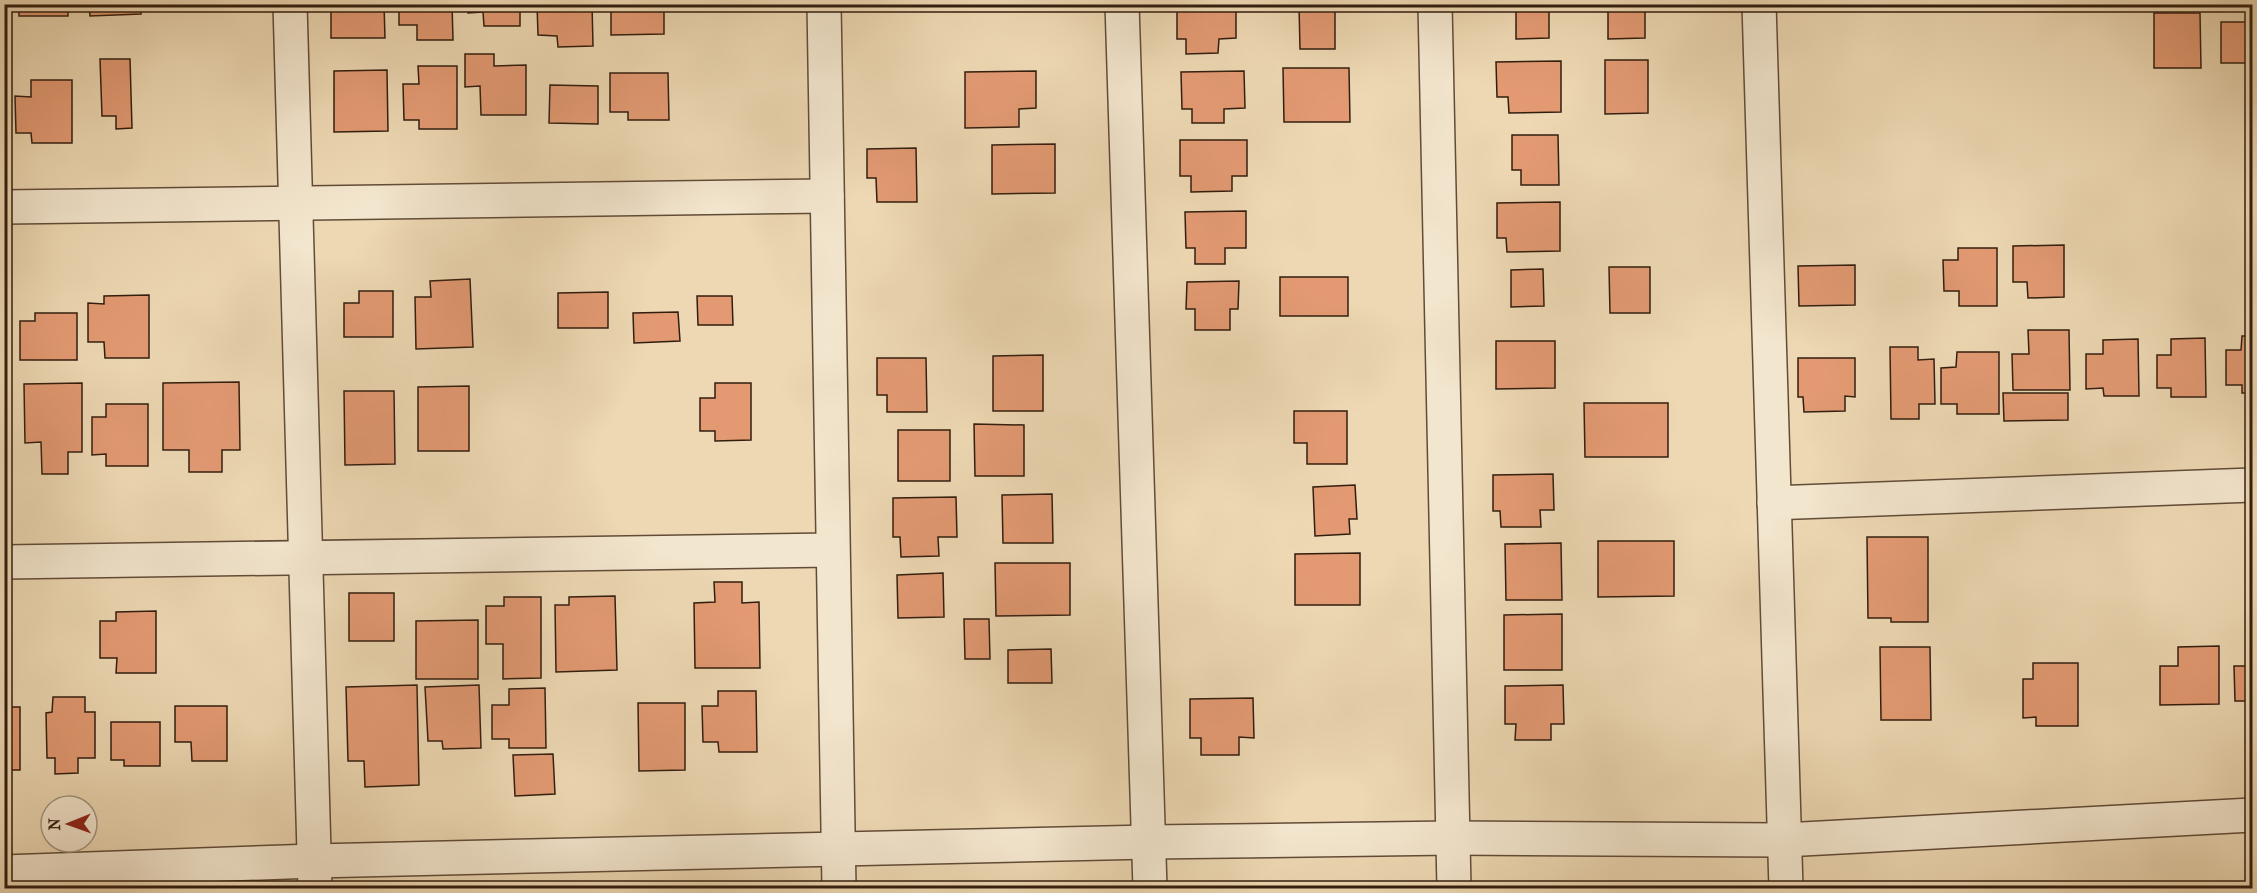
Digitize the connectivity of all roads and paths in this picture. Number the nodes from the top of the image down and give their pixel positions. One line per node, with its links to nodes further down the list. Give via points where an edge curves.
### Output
1 (290, 4): 7 (street)
2 (824, 4): 6 (street)
3 (1122, 4): 17 (street)
4 (1435, 4): 15 (street)
5 (1759, 4): 10 (street)
6 (827, 196): 7 (street); 11 (street)
7 (296, 203): 8 (street); 12 (street)
8 (4, 207)
9 (2253, 485): 10 (street)
10 (1774, 503): 16 (street)
11 (832, 550): 12 (street); 18 (street)
12 (305, 558): 13 (street); 20 (street)
13 (4, 562)
14 (2253, 815): 16 (street)
15 (1452, 838): 16 (street); 17 (street); 23 (street)
16 (1784, 840): 24 (street)
17 (1149, 842): 18 (street); 22 (street)
18 (838, 849): 20 (street); 21 (street)
19 (4, 872): 20 (street)
20 (314, 875)
21 (839, 888)
22 (1150, 888)
23 (1454, 888)
24 (1786, 888)

